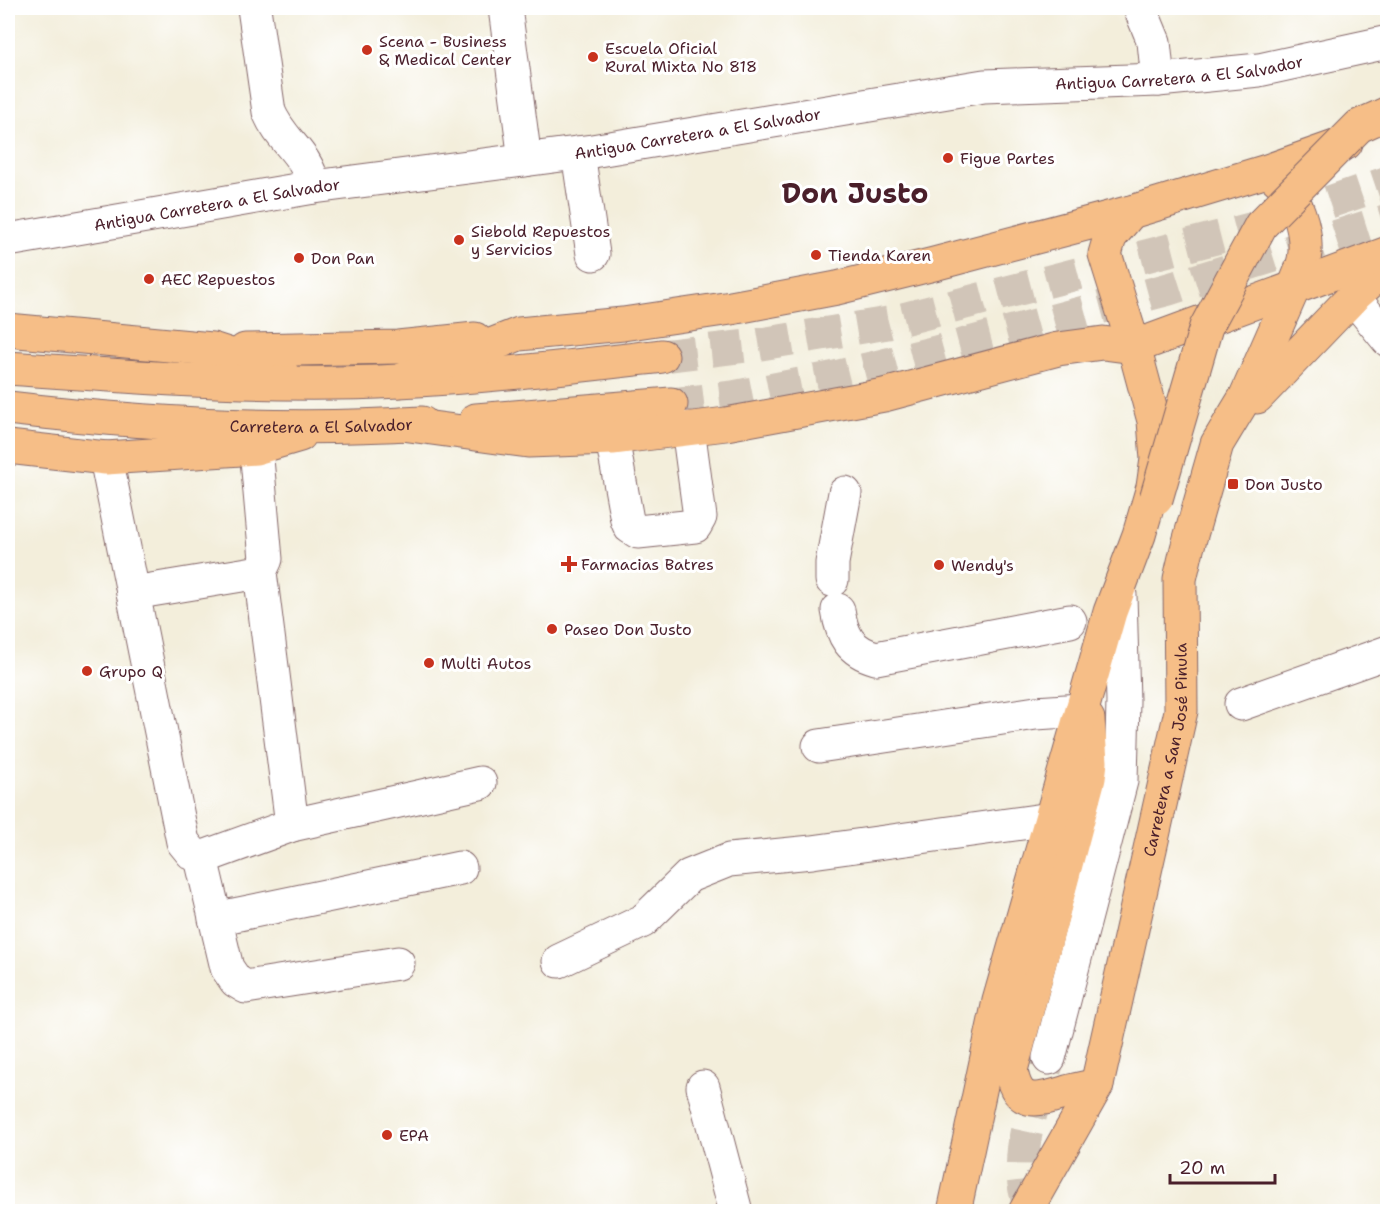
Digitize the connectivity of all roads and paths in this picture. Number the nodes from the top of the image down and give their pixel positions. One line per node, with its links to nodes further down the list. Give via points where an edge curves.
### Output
1 (254, 8): 11 (street, via 269,112 275,126 298,150 310,170)
2 (506, 8): 9 (street)
3 (1140, 8): 5 (street, via 1154,42)
4 (1388, 42): 5 (street, Antigua Carretera a El Salvador, via 1259,70)
5 (1158, 80): 8 (street, Antigua Carretera a El Salvador, via 984,86)
6 (1388, 113): 41 (main road, bridge, via 1359,126 1261,225 1206,327 1156,500)
7 (1388, 128): 10 (main road)
8 (578, 153): 9 (street, Antigua Carretera a El Salvador); 15 (street)
9 (525, 160): 11 (street, Antigua Carretera a El Salvador)
10 (1267, 171): 12 (main road); 17 (main road, Carretera a San José Pinula, via 1287,189 1304,231 1304,263)
11 (314, 188): 13 (street, Antigua Carretera a El Salvador)
12 (1131, 212): 20 (main road, via 837,288 623,324); 22 (main road, via 1110,237 1105,254)
13 (8, 240)
14 (1388, 253): 17 (main road)
15 (594, 254)
16 (1388, 266): 18 (main road)
17 (1294, 287): 22 (main road); 34 (main road, Carretera a San José Pinula, via 1246,396)
18 (1353, 297): 21 (street); 34 (main road, via 1268,384)
19 (8, 330): 23 (main road)
20 (519, 334): 23 (main road, via 398,347); 26 (main road)
21 (1388, 340)
22 (1134, 347): 29 (main road, via 1102,344 1058,349 884,395 726,424); 41 (main road, via 1154,422 1157,459 1145,516)
23 (212, 349): 27 (main road)
24 (662, 356): 26 (main road, via 526,372)
25 (8, 368): 27 (main road, via 175,380)
26 (399, 381): 27 (main road)
27 (318, 382)
28 (8, 408): 31 (main road, Carretera a El Salvador, via 169,422)
29 (679, 416): 30 (main road, Carretera a El Salvador, via 614,411); 32 (main road); 32 (street, via 700,517 695,526 638,532 630,527)
30 (402, 424): 31 (main road, Carretera a El Salvador); 33 (main road)
31 (325, 428): 36 (main road)
32 (612, 438): 33 (main road)
33 (528, 441): 36 (main road, via 335,449)
34 (1217, 444): 56 (main road, Carretera a San José Pinula, via 1180,579 1181,711)
35 (8, 447): 37 (main road)
36 (256, 448): 37 (main road); 39 (street, via 266,559)
37 (106, 458): 40 (street)
38 (845, 493): 42 (street, via 832,563 835,595 841,632 862,654 876,658)
39 (260, 572): 40 (street); 49 (street)
40 (133, 593): 50 (street, via 183,842)
41 (1114, 609): 44 (main road); 55 (street, via 1123,701 1121,781)
42 (1070, 621)
43 (1388, 652): 45 (street)
44 (1084, 701): 46 (street, via 1036,713); 48 (main road); 56 (main road, via 1091,762 1089,778 1011,1071 1018,1092 1031,1100 1041,1101)
45 (1240, 704)
46 (819, 746)
47 (480, 783): 49 (street)
48 (1052, 819): 53 (street, via 729,860 688,876 643,921); 59 (main road, via 993,1026)
49 (292, 825): 50 (street)
50 (201, 858): 52 (street)
51 (460, 868): 52 (street)
52 (215, 919): 54 (street, via 227,968 246,987)
53 (559, 961)
54 (398, 963)
55 (1048, 1058)
56 (1097, 1085): 60 (main road, Carretera a San José Pinula)
57 (703, 1087): 58 (street)
58 (736, 1212)
59 (954, 1212)
60 (1025, 1212)

